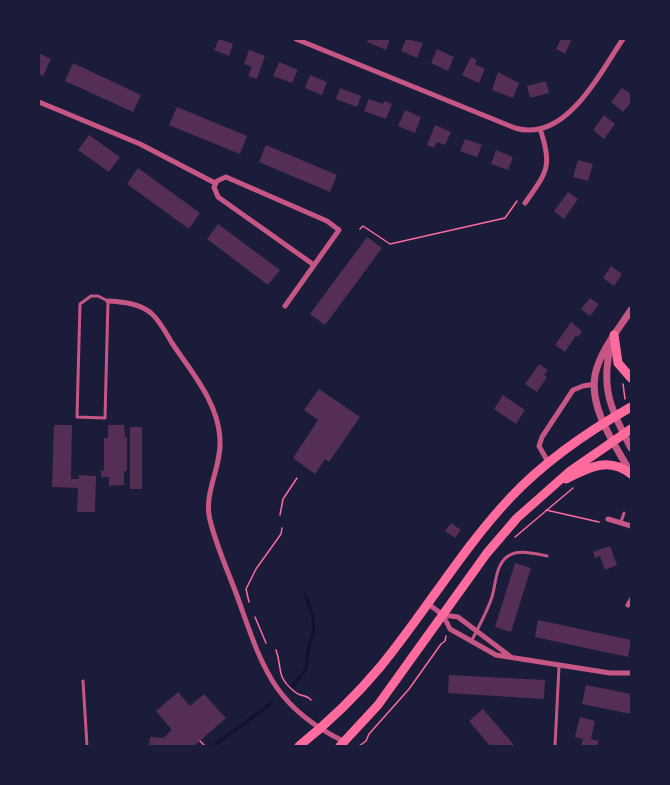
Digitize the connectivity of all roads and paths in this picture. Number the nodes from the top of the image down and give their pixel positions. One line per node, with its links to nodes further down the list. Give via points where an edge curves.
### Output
1 (296, 39): 4 (street, via 515,128)
2 (622, 39): 4 (street, via 573,109)
3 (39, 102): 5 (street, via 140,144)
4 (540, 129): 7 (street, via 547,164)
5 (216, 183): 9 (street, via 218,197); 9 (street, via 226,177 327,221 339,230)
6 (517, 200): 8 (path, via 505,218 390,244 363,226)
7 (525, 203)
8 (360, 229)
9 (314, 265): 11 (street)
10 (108, 301): 10 (lane, via 91,296 80,304 78,417 105,418); 51 (street, via 134,305 151,313 208,396 219,425 220,441 217,472 209,496 210,520 267,674 285,699)
11 (285, 306)
12 (631, 310): 13 (street)
13 (614, 335): 14 (main road, via 618,363); 15 (street, via 601,359); 18 (street, via 607,383)
14 (626, 378): 16 (path)
15 (595, 384): 19 (street); 23 (street, via 573,390 539,444)
16 (624, 398)
17 (631, 406): 18 (main road)
18 (614, 416): 19 (main road); 20 (street)
19 (604, 423): 21 (street); 23 (main road)
20 (627, 431): 21 (main road); 22 (street)
21 (613, 440): 24 (street); 27 (main road)
22 (631, 448)
23 (548, 462): 38 (main road, via 499,510)
24 (631, 474): 27 (main road, via 599,464)
25 (297, 478): 30 (path, via 283,499)
26 (576, 485): 28 (path)
27 (550, 487): 39 (main road, via 499,538)
28 (546, 510): 31 (path); 35 (path)
29 (624, 513): 32 (lane)
30 (280, 515)
31 (607, 521): 32 (street)
32 (621, 522): 33 (street)
33 (631, 526)
34 (282, 528): 37 (path, via 246,589)
35 (514, 538)
36 (546, 556): 41 (lane, via 523,551 506,558)
37 (249, 602)
38 (427, 603): 39 (street); 51 (main road, via 380,666)
39 (442, 615): 41 (street, via 458,617); 43 (street, via 450,629); 53 (main road)
40 (255, 617): 44 (path)
41 (477, 631): 43 (lane); 46 (street)
42 (444, 638): 57 (path, via 409,689)
43 (471, 642): 46 (street, via 496,655)
44 (266, 643)
45 (276, 650): 50 (path, via 281,676 297,694 307,695)
46 (512, 657): 47 (street)
47 (560, 666): 48 (street, via 610,674); 58 (lane)
48 (631, 673)
49 (83, 681): 54 (lane)
50 (311, 700)
51 (320, 729): 53 (street); 56 (main road)
52 (200, 741): 55 (path)
53 (346, 744)
54 (87, 746)
55 (205, 746)
56 (299, 746)
57 (359, 746)
58 (555, 746)

